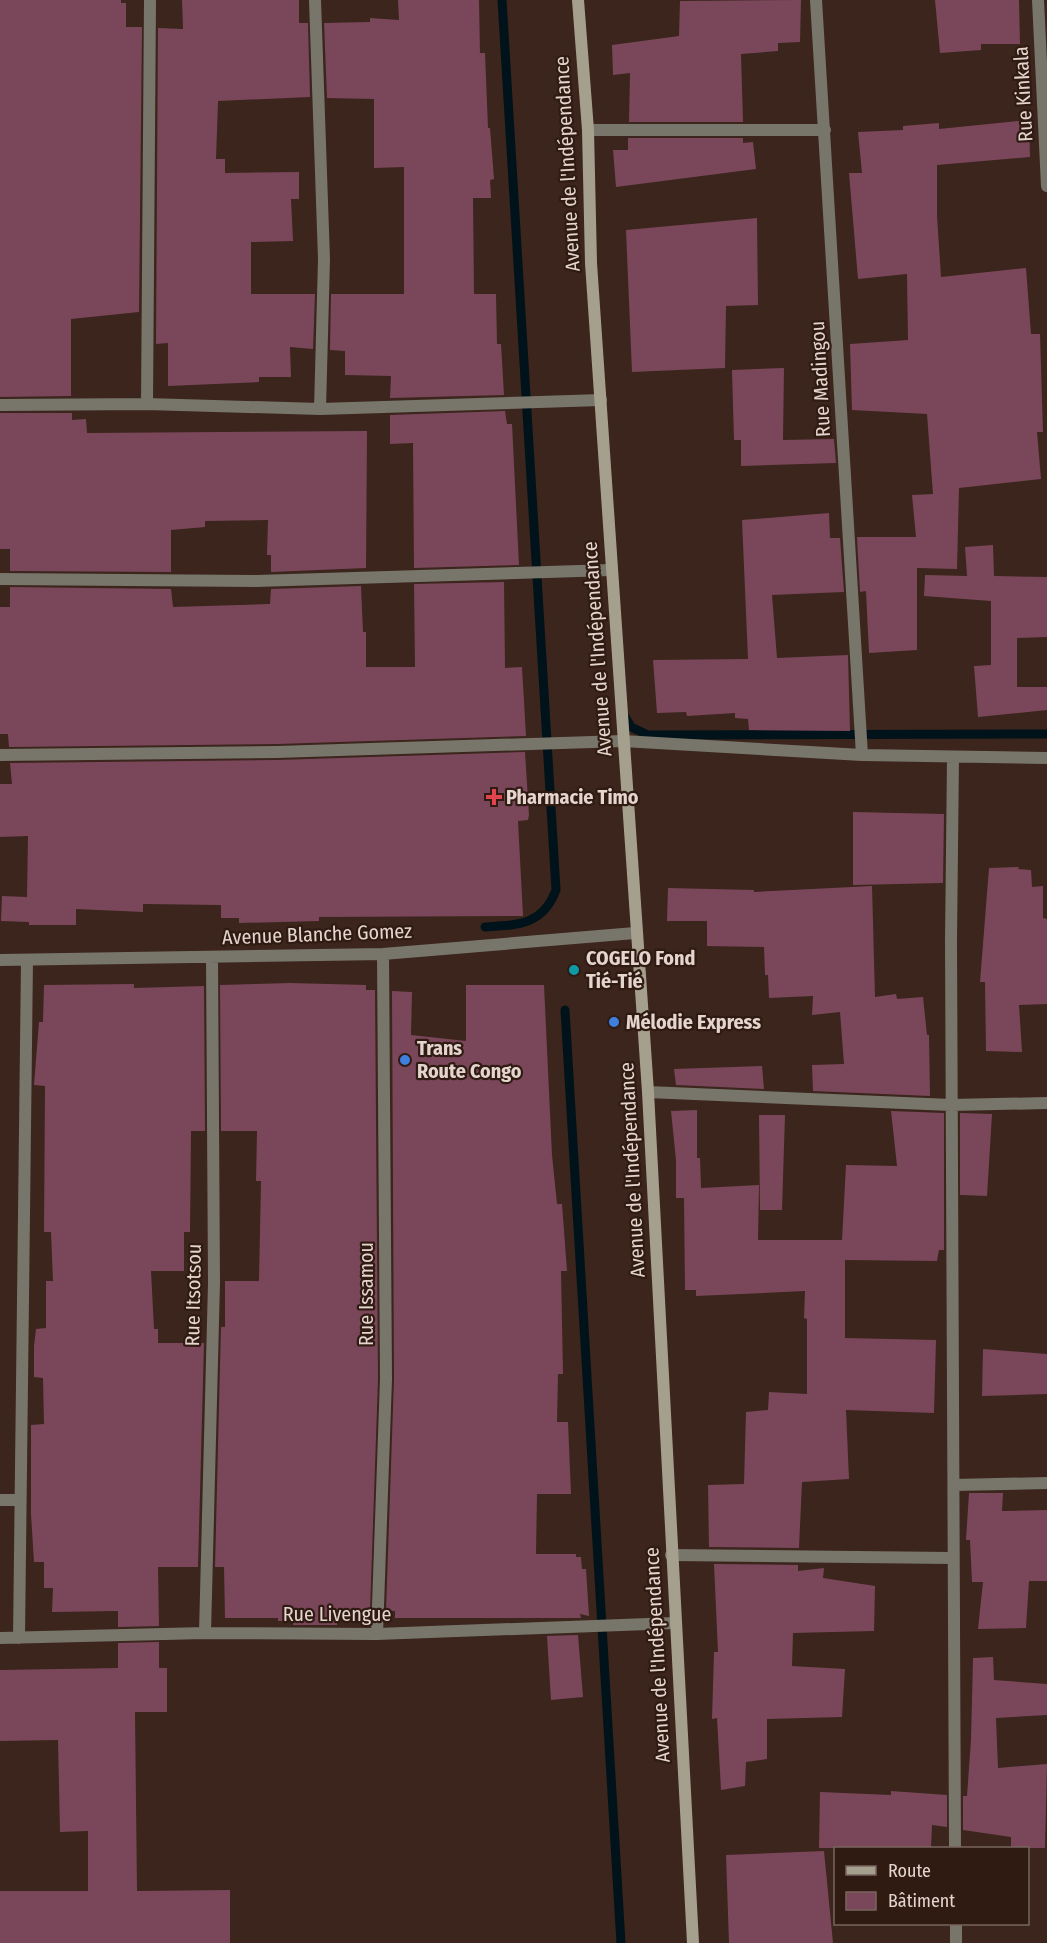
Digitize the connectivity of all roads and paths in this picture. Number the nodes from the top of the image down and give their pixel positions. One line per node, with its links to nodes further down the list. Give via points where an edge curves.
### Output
1 (150, 0): 10 (street)
2 (315, 0): 12 (street, via 324,259)
3 (578, 0): 6 (street, Avenue de l'Indépendance)
4 (816, 0): 7 (street, Rue Madingou)
5 (1038, 0): 8 (street, Rue Kinkala)
6 (588, 130): 7 (street); 9 (street, Avenue de l'Indépendance, via 591,263)
7 (825, 130): 16 (street, Rue Madingou)
8 (1047, 186)
9 (601, 400): 12 (street); 13 (street, Avenue de l'Indépendance)
10 (147, 404): 11 (street); 12 (street)
11 (0, 405)
12 (320, 409)
13 (611, 570): 14 (street, via 256,581); 15 (street, Avenue de l'Indépendance)
14 (0, 579)
15 (623, 741): 16 (street); 17 (street); 20 (street, Avenue de l'Indépendance)
16 (862, 755): 18 (street)
17 (0, 756)
18 (953, 758): 19 (street); 27 (street)
19 (1047, 758)
20 (635, 933): 21 (street, Avenue Blanche Gomez); 25 (street, Avenue de l'Indépendance)
21 (383, 954): 22 (street, Avenue Blanche Gomez); 36 (street, Rue Issamou, via 386,1379)
22 (212, 957): 24 (street, Avenue Blanche Gomez); 35 (street, Rue Itsotsou, via 214,1283)
23 (0, 960): 24 (street, Avenue Blanche Gomez)
24 (27, 960): 31 (street)
25 (648, 1092): 27 (street); 32 (street, Avenue de l'Indépendance)
26 (1047, 1103): 27 (street)
27 (951, 1106): 29 (street)
28 (1047, 1484): 29 (street)
29 (954, 1485): 33 (street)
30 (0, 1500): 31 (street)
31 (19, 1500): 38 (street)
32 (671, 1555): 33 (street); 34 (street, Avenue de l'Indépendance)
33 (952, 1558): 39 (street)
34 (675, 1623): 36 (street, Rue Livengue); 41 (street, Avenue de l'Indépendance)
35 (205, 1633): 36 (street, Rue Livengue); 38 (street, Rue Livengue)
36 (376, 1634)
37 (0, 1638): 38 (street, Rue Livengue)
38 (19, 1638)
39 (955, 1847)
40 (956, 1925): 42 (street)
41 (693, 1943)
42 (956, 1943)

